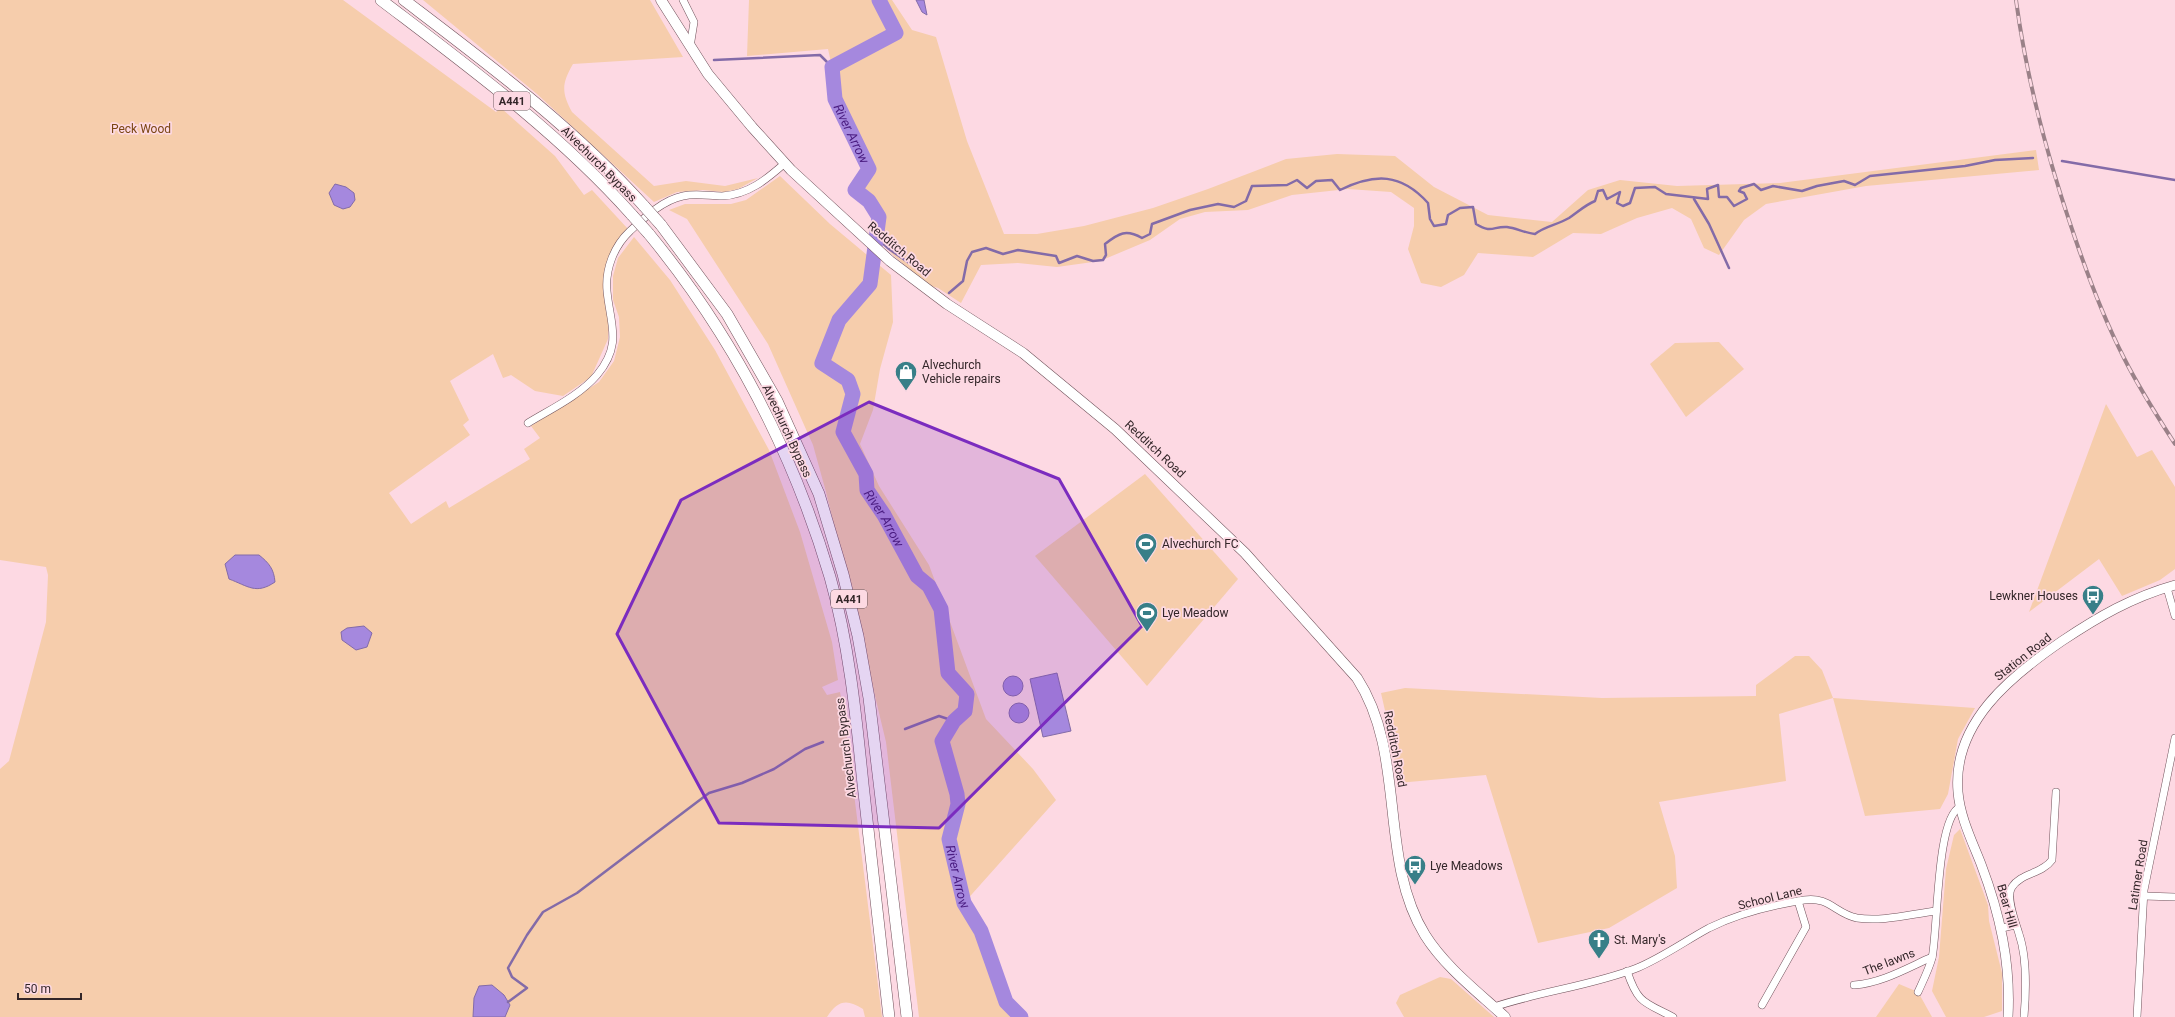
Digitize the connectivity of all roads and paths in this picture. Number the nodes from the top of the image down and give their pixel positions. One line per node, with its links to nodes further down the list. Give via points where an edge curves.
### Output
1 (381, 0): 25 (highway, Alvechurch Bypass / A441, bridge, via 541,125 605,185 649,234 715,323 763,405 802,495 830,578 854,699)
2 (404, 0): 26 (highway, Alvechurch Bypass / A441, bridge, via 541,107 618,178 661,225 727,314 777,401 821,501 858,636 869,698)
3 (661, 0): 5 (main road, Redditch Road)
4 (683, 0): 5 (street, via 694,22)
5 (690, 47): 6 (main road, Redditch Road, via 731,103)
6 (785, 163): 7 (street, via 765,180 740,193 724,196 689,195 668,202 629,232 613,256 607,278 614,334 604,365 588,385); 24 (main road, Redditch Road, via 890,261 947,304 1023,352 1115,429 1245,553 1357,678 1369,697 1379,725 1387,763 1402,872 1416,917 1425,935 1442,957)
7 (528, 423)
8 (2171, 586): 9 (street); 12 (street, Station Road, via 2135,598 2105,613 2033,661 1998,691 1976,723 1961,754 1958,771)
9 (2175, 616)
10 (2175, 738): 13 (street, Latimer Road)
11 (2056, 792): 17 (street, via 2052,860 2043,869 2013,886 2010,894)
12 (1960, 807): 16 (street, via 1953,812 1948,825); 18 (street, Bear Hill)
13 (2144, 896): 14 (street); 31 (street, Latimer Road)
14 (2175, 898)
15 (1798, 902): 16 (street, School Lane, via 1820,900 1847,915 1862,919); 20 (street, School Lane, via 1716,925 1672,950); 23 (street, via 1806,927)
16 (1936, 910): 19 (street)
17 (2015, 925): 18 (street); 30 (street, via 2023,959)
18 (2002, 928): 29 (street, Bear Hill, via 2008,970)
19 (1932, 957): 21 (street, The lawns, via 1883,979); 22 (street)
20 (1627, 971): 24 (street, School Lane, via 1579,985 1529,995); 28 (street, via 1642,1001)
21 (1854, 984)
22 (1918, 992)
23 (1762, 1005)
24 (1494, 1007): 27 (main road, Redditch Road)
25 (889, 1017)
26 (907, 1017)
27 (1505, 1017)
28 (1673, 1017)
29 (2008, 1017)
30 (2024, 1017)
31 (2137, 1017)

